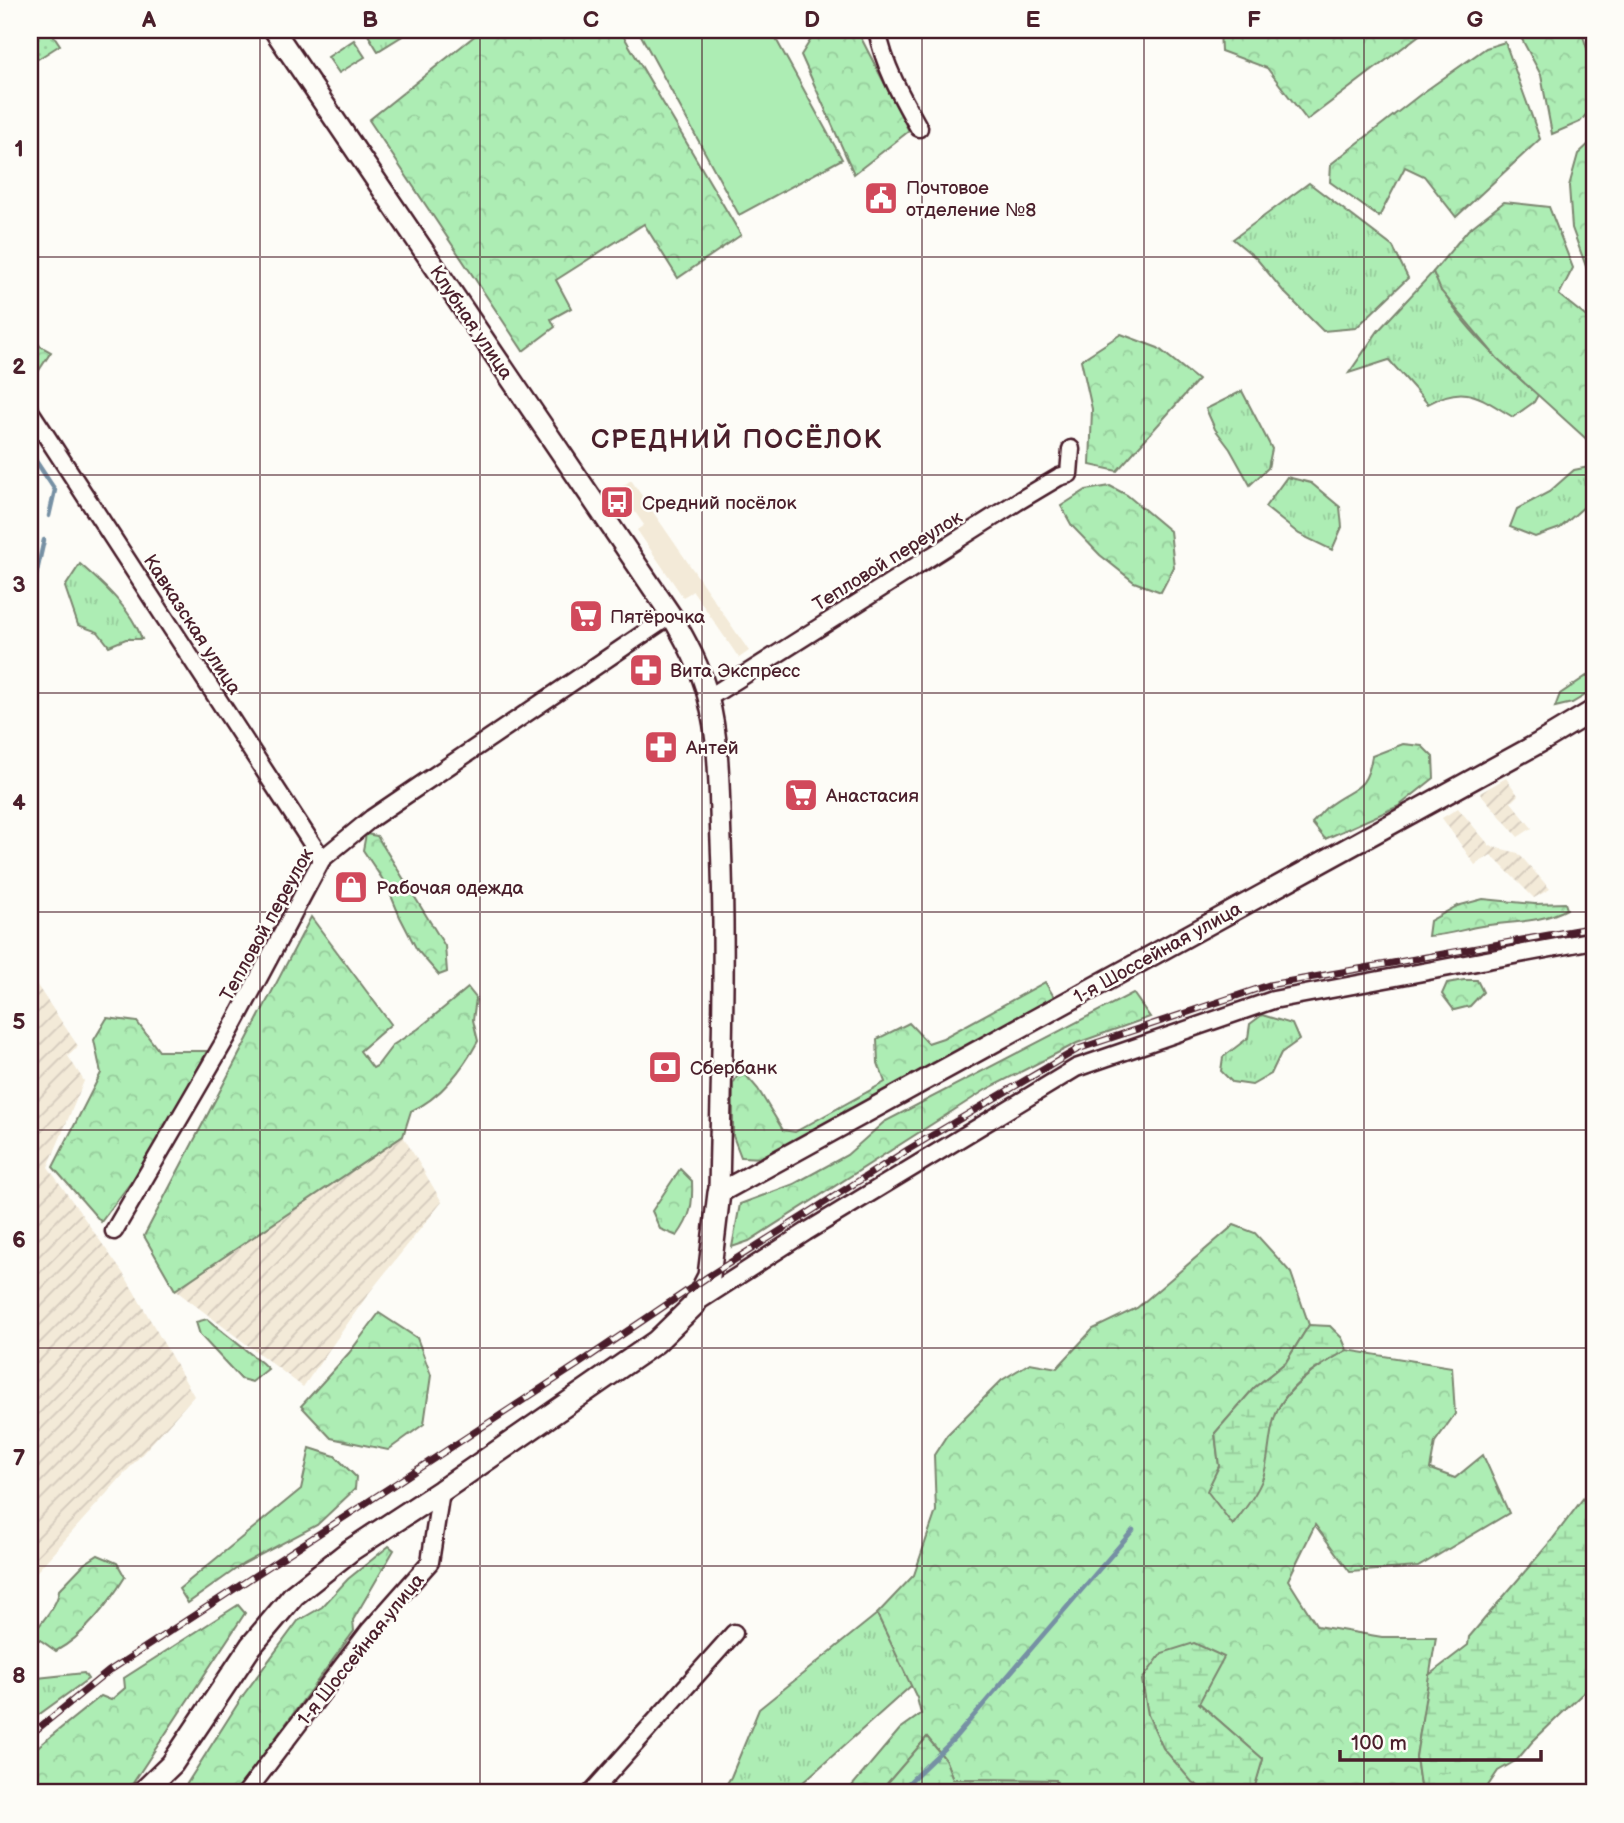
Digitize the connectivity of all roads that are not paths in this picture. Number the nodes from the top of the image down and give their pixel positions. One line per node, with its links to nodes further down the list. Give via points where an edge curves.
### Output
1 (274, 30): 6 (street, Клубная улица)
2 (877, 30): 3 (street, via 881,54)
3 (919, 128)
4 (30, 411): 9 (street, Кавказская улица)
5 (1071, 449): 7 (street, Тепловой переулок, via 1069,474 1017,502)
6 (671, 615): 7 (street, Клубная улица, via 696,661); 9 (street, Тепловой переулок, via 372,818)
7 (708, 698): 11 (street, Клубная улица, via 718,766 723,879)
8 (1594, 710): 11 (street, 1-я Шоссейная улица)
9 (322, 859): 12 (street, Тепловой переулок, via 227,1037)
10 (1594, 940): 13 (street, via 1273,1000 1076,1069)
11 (719, 1193): 13 (main road, via 709,1276)
12 (114, 1231)
13 (694, 1305): 14 (main road, via 656,1342)
14 (441, 1491): 16 (main road, via 351,1550 294,1595 251,1646 172,1764); 17 (street, 1-я Шоссейная улица, via 430,1562 369,1631)
15 (734, 1633): 18 (street)
16 (142, 1793)
17 (246, 1793)
18 (591, 1793)

